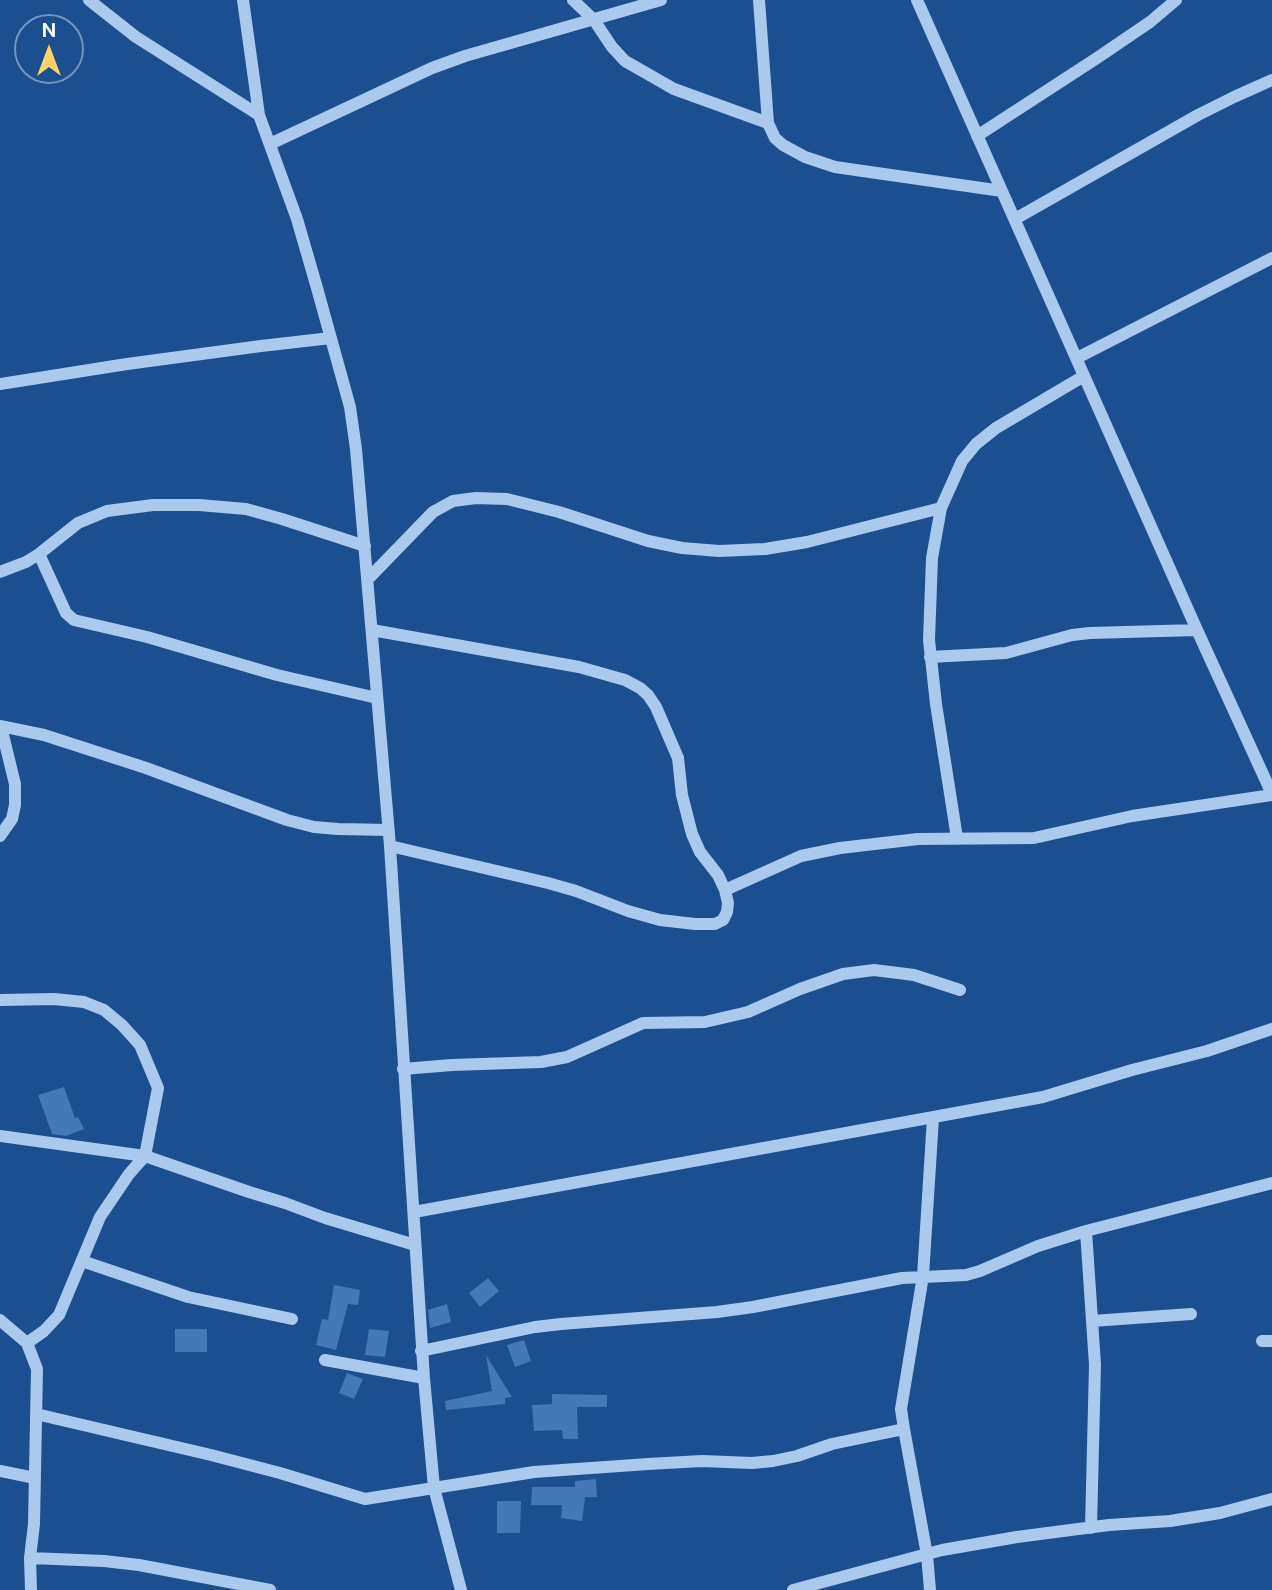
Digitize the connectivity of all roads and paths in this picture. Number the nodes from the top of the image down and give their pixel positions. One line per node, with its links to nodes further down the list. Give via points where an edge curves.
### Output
1 (89, 0): 10 (street, via 136,37)
2 (243, 0): 10 (street)
3 (573, 0): 8 (street)
4 (661, 0): 8 (street)
5 (759, 0): 11 (street)
6 (917, 0): 12 (street)
7 (1177, 0): 12 (street)
8 (594, 20): 11 (street, via 612,47 642,72 674,89); 13 (street, via 432,68)
9 (1272, 79): 15 (street, via 1198,115)
10 (259, 115): 13 (street)
11 (768, 123): 14 (street, via 783,145 835,167)
12 (977, 135): 14 (street)
13 (270, 144): 17 (street)
14 (1002, 191): 15 (street)
15 (1015, 219): 18 (street)
16 (1272, 258): 18 (street)
17 (331, 338): 20 (street); 22 (street, via 350,407)
18 (1077, 358): 19 (street)
19 (1084, 376): 21 (street, via 976,444 962,461); 27 (street)
20 (0, 384)
21 (941, 509): 25 (street, via 807,541 719,551 648,541 507,499 476,498 453,501 433,512); 28 (street, via 932,558)
22 (365, 546): 23 (street, via 246,509 153,505 107,511 78,523); 25 (street)
23 (39, 554): 24 (street); 29 (street, via 66,614 74,621)
24 (0, 572)
25 (368, 579): 26 (street)
26 (372, 630): 29 (street); 36 (street, via 579,667 640,688 656,707 678,758 692,834)
27 (1197, 630): 28 (street, via 1090,633 1006,653); 31 (street)
28 (930, 657): 34 (street)
29 (377, 698): 32 (street)
30 (0, 727): 32 (street, via 44,735 314,827); 33 (street, via 15,784 15,805)
31 (1272, 795): 34 (street, via 1132,816 1034,838)
32 (388, 830): 35 (street)
33 (0, 836)
34 (957, 838): 36 (street, via 801,856)
35 (390, 846): 36 (street, via 567,888 660,920 715,924 727,912); 40 (street)
36 (725, 890)
37 (960, 990): 40 (street, via 914,975 874,970 843,974 748,1012 705,1022 643,1023 567,1057)
38 (0, 1000): 43 (street, via 84,1002 104,1010 122,1025 140,1045 158,1088)
39 (1272, 1029): 41 (street, via 1043,1097)
40 (403, 1069): 45 (street)
41 (933, 1118): 45 (street); 49 (street)
42 (0, 1136): 43 (street)
43 (145, 1156): 47 (street); 48 (street, via 100,1217)
44 (1272, 1184): 46 (street)
45 (414, 1212): 47 (street)
46 (1086, 1231): 49 (street, via 973,1273); 53 (street)
47 (415, 1245): 55 (street)
48 (82, 1261): 51 (street, via 188,1297); 54 (street, via 59,1315)
49 (923, 1276): 55 (street, via 717,1312 535,1327); 59 (street, via 903,1391)
50 (1191, 1314): 53 (street)
51 (292, 1319)
52 (0, 1320): 54 (street)
53 (1092, 1321): 64 (street)
54 (27, 1343): 58 (street, via 37,1369)
55 (421, 1351): 57 (street)
56 (325, 1360): 57 (street)
57 (424, 1378): 62 (street)
58 (36, 1414): 61 (street); 62 (street, via 211,1455 365,1499)
59 (904, 1429): 62 (street, via 773,1461 534,1472); 65 (street)
60 (0, 1471): 61 (street)
61 (35, 1478): 66 (street)
62 (434, 1488): 69 (street)
63 (1272, 1499): 64 (street, via 1220,1513)
64 (1091, 1528): 65 (street)
65 (927, 1555): 70 (street); 71 (street)
66 (30, 1558): 67 (street); 68 (street, via 104,1560)
67 (31, 1590)
68 (267, 1590)
69 (461, 1590)
70 (793, 1590)
71 (930, 1590)

